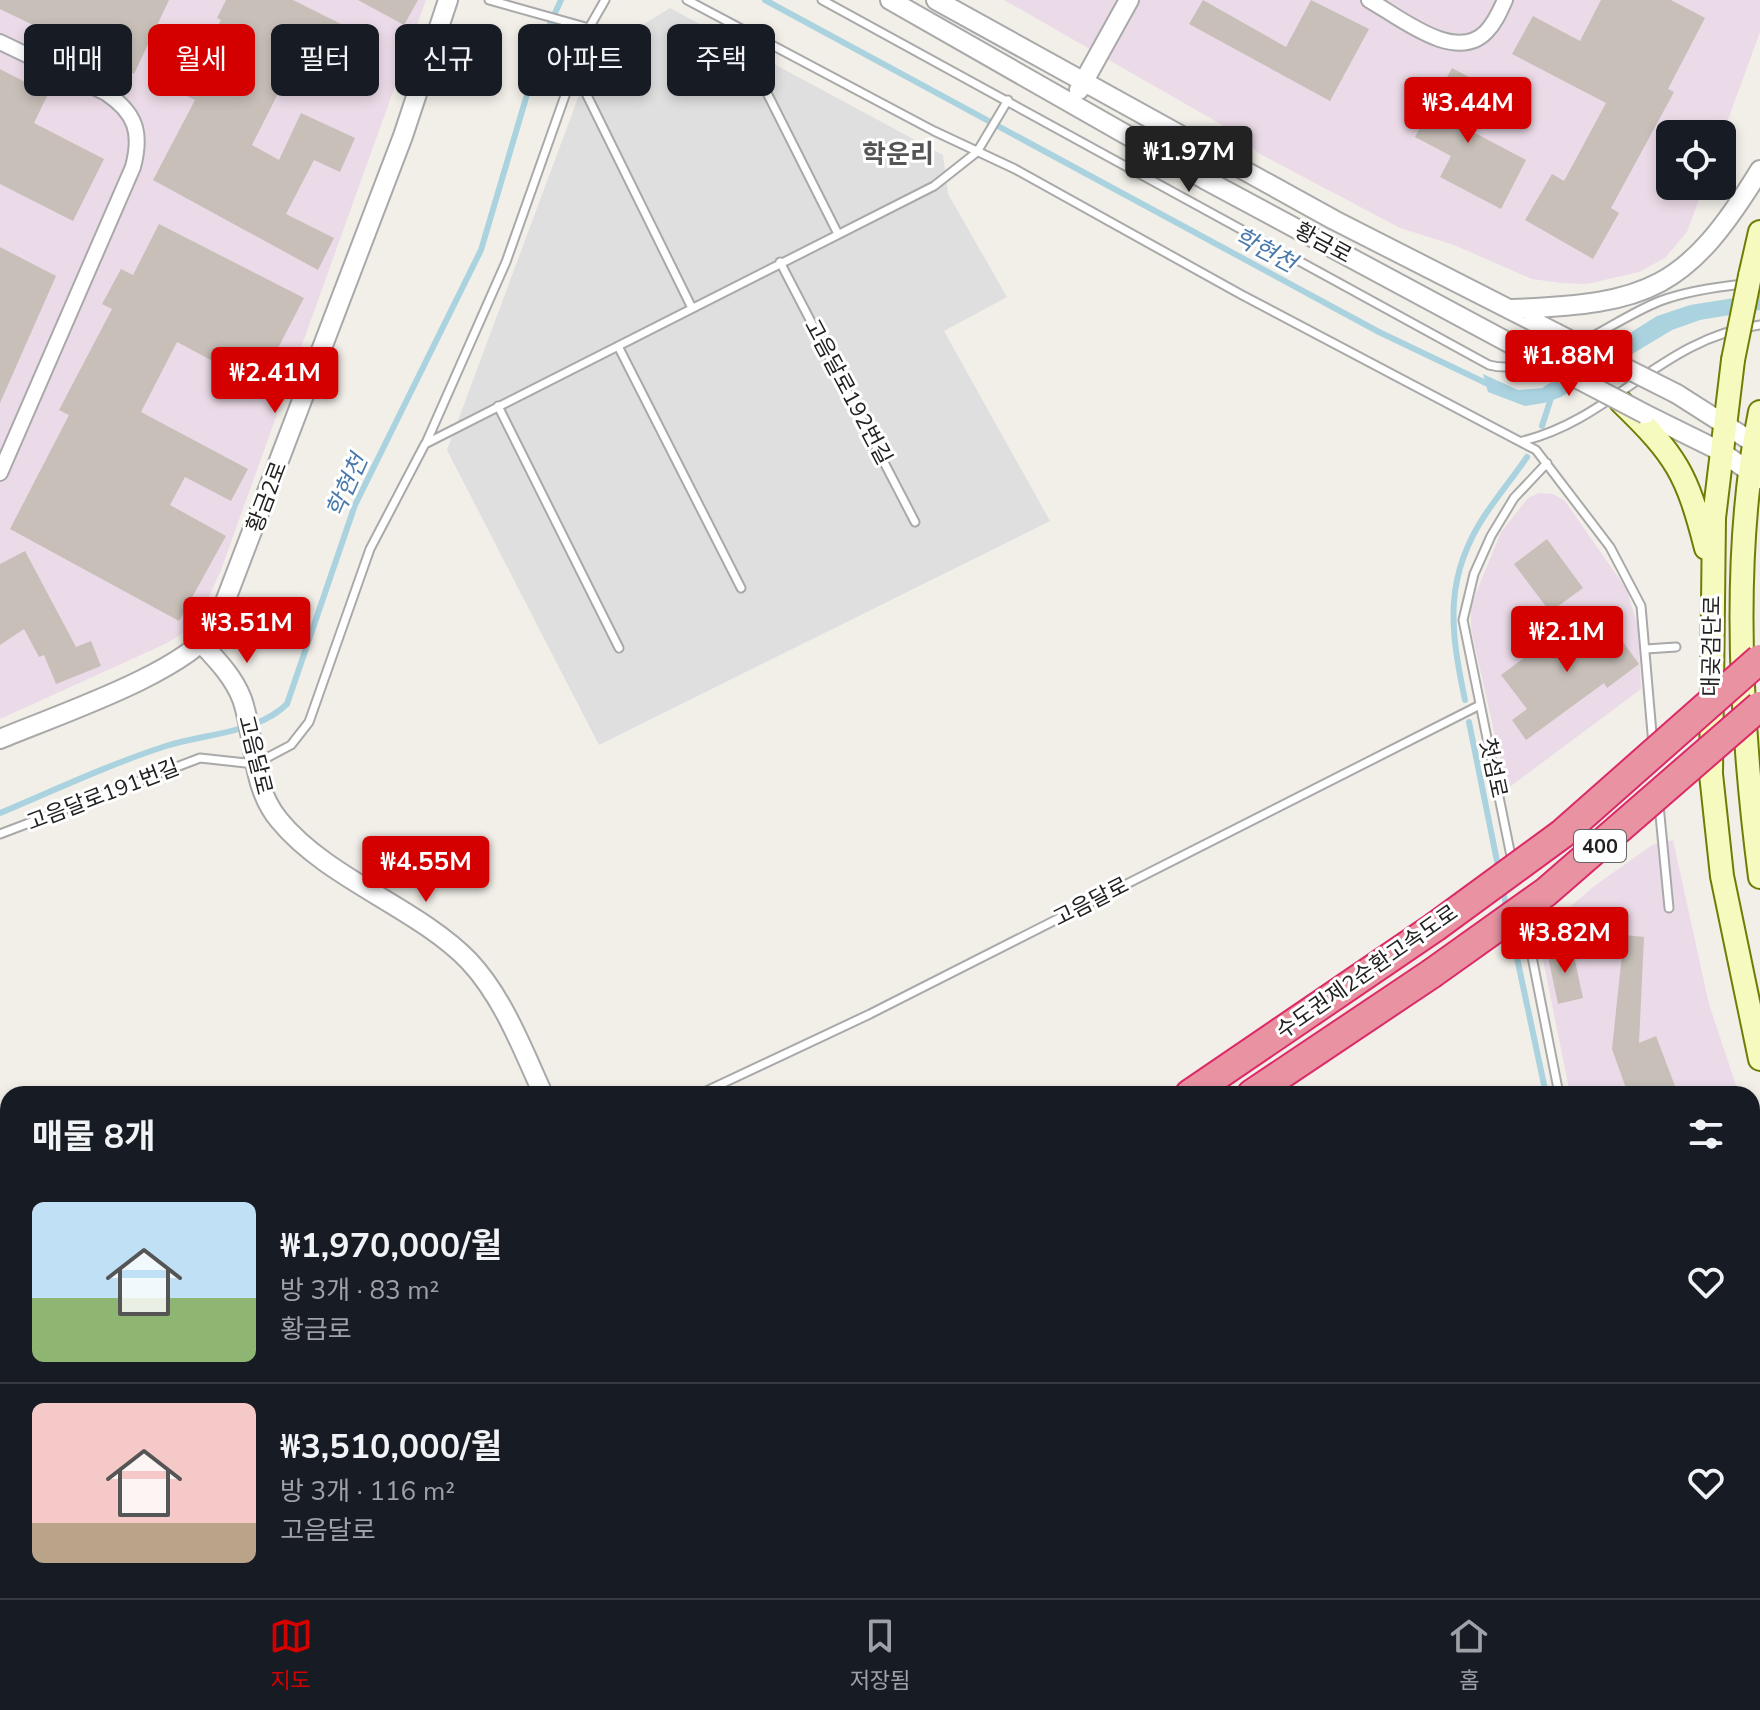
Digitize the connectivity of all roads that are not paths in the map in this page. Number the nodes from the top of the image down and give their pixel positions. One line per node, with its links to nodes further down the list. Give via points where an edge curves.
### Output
1 (448, 0): 45 (street, 황금2로, via 403,136 240,568)
2 (489, 0): 11 (lane)
3 (605, 0): 12 (lane)
4 (687, 0): 20 (lane)
5 (822, 0): 18 (lane)
6 (890, 0): 19 (street, 황금로)
7 (936, 0): 14 (street, 황금로)
8 (1129, 0): 14 (street)
9 (1369, 0): 10 (street, via 1461,44 1485,34)
10 (1505, 0)
11 (572, 24)
12 (591, 24)
13 (0, 42): 40 (street, via 122,103 138,130 133,167)
14 (1083, 83): 19 (street); 27 (street, 황금로)
15 (564, 96): 36 (lane, via 506,262)
16 (587, 96): 26 (lane)
17 (769, 96): 22 (lane)
18 (1008, 100): 20 (lane); 25 (lane, via 1466,355 1503,369 1531,364 1668,298)
19 (1072, 103): 30 (street, 황금로, bridge)
20 (977, 152): 22 (lane, via 934,186); 35 (lane)
21 (1760, 170): 27 (street, via 1707,247 1663,281 1599,303)
22 (837, 232): 24 (lane)
23 (1760, 232): 25 (main road, 대곶검단로)
24 (780, 262): 26 (lane); 42 (lane, 고음달로192번길)
25 (1755, 279): 34 (main road, 대곶검단로, bridge, via 1733,360)
26 (691, 306): 29 (lane)
27 (1509, 309): 34 (street, 황금로, bridge)
28 (1760, 325): 35 (lane, via 1685,347 1568,426)
29 (618, 346): 31 (lane); 44 (lane)
30 (1619, 400): 33 (main road, bridge)
31 (498, 406): 36 (lane); 47 (lane)
32 (1760, 412): 37 (main road, 대곶검단로)
33 (1646, 421): 38 (street); 43 (main road, via 1689,485)
34 (1725, 421): 37 (street, 황금로); 38 (main road, 대곶검단로)
35 (1523, 441): 39 (lane)
36 (425, 444): 53 (lane, via 370,549 309,722 291,745)
37 (1757, 444): 41 (main road, 대곶검단로)
38 (1720, 451): 41 (street); 43 (main road, 대곶검단로)
39 (1547, 463): 48 (lane, via 1633,587 1645,623); 50 (lane, 첫섬로, via 1514,498 1467,596 1463,620)
40 (0, 473)
41 (1754, 475): 57 (main road, 대곶검단로, via 1743,537 1745,692)
42 (915, 522)
43 (1712, 573): 62 (main road, 대곶검단로, via 1711,774 1722,876)
44 (741, 588)
45 (203, 645): 52 (street, 황금2로, via 174,664); 53 (street, 고음달로, via 232,680 245,711)
46 (1676, 647): 48 (lane)
47 (619, 648)
48 (1646, 649): 54 (lane)
49 (1760, 659): 65 (highway, 수도권제2순환고속도로 / 400, bridge, via 1562,834)
50 (1480, 705): 59 (lane, 첫섬로); 64 (lane, 고음달로)
51 (1760, 706): 66 (highway, 수도권제2순환고속도로 / 400, bridge, via 1546,892)
52 (0, 739)
53 (253, 756): 56 (lane, 고음달로191번길, via 200,758); 63 (street, 고음달로, via 268,806 290,832 467,960 494,996)
54 (1655, 768)
55 (1657, 784): 61 (lane)
56 (0, 834)
57 (1758, 834): 58 (main road, 대곶검단로)
58 (1760, 877)
59 (1518, 887)
60 (1521, 902): 67 (lane)
61 (1669, 908)
62 (1760, 1059)
63 (539, 1086)
64 (717, 1086)
65 (1202, 1086)
66 (1264, 1086)
67 (1557, 1086)

